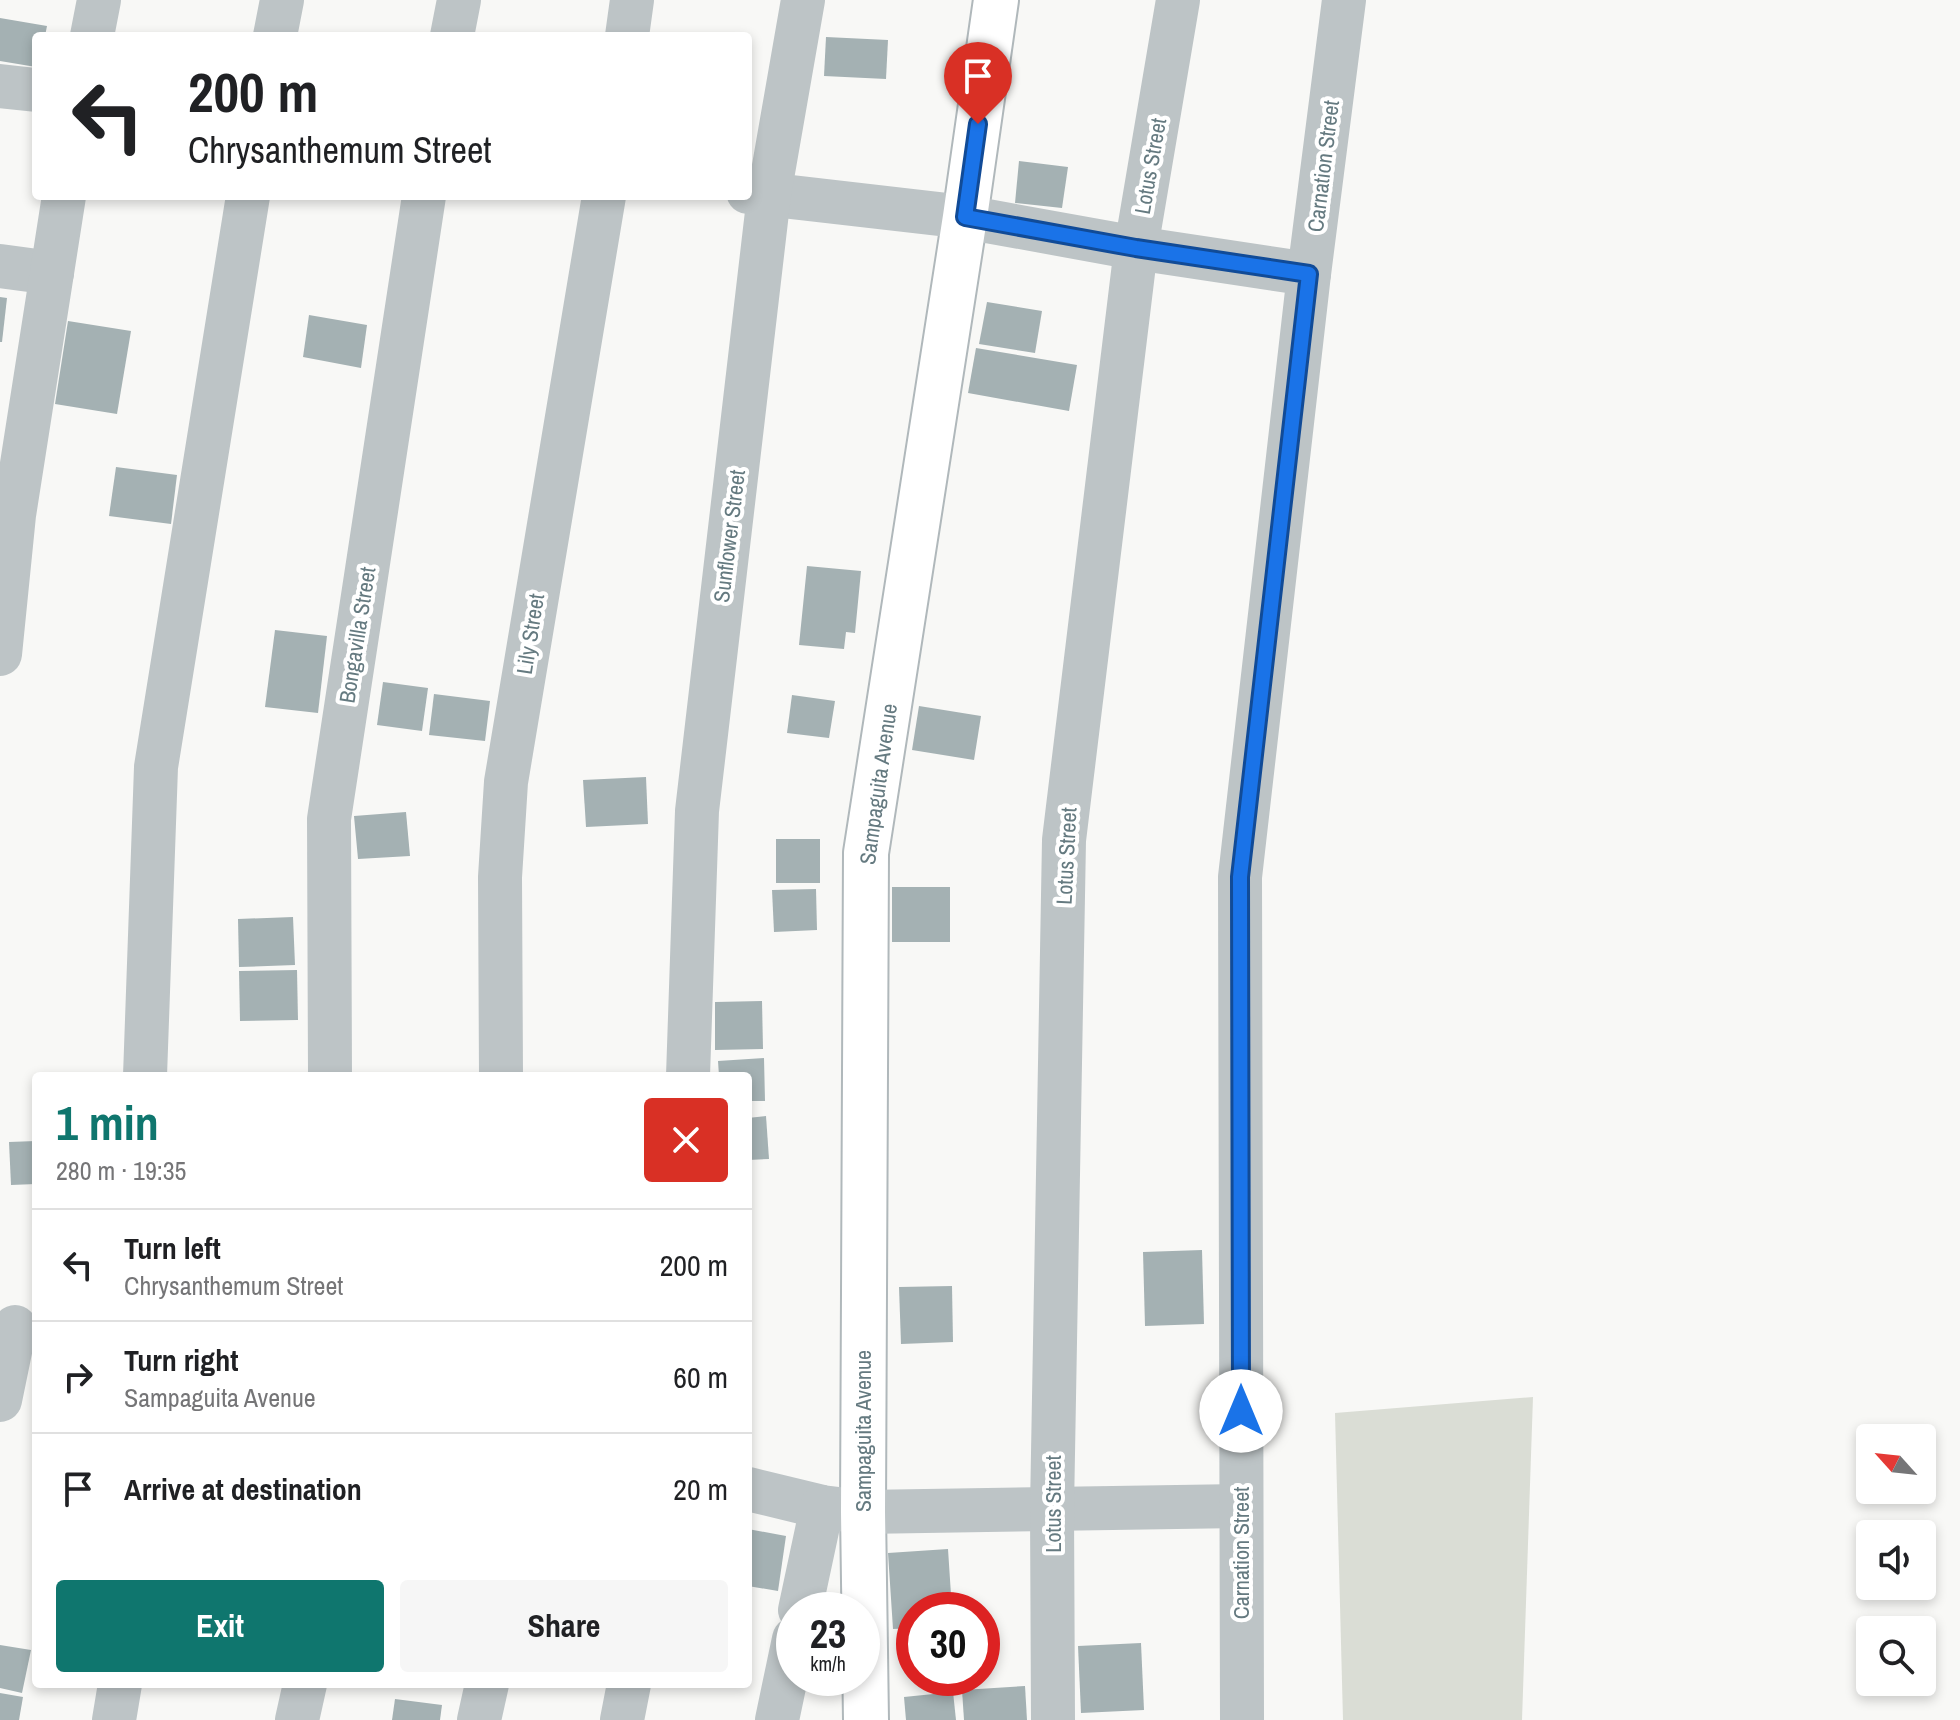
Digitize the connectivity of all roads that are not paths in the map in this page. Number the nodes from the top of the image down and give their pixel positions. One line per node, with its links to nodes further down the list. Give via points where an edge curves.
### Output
1 (99, 0): 9 (street)
2 (282, 0): 10 (street)
3 (459, 0): 11 (street)
4 (632, 0): 12 (street)
5 (803, 0): 15 (street, Sunflower Street)
6 (996, 0): 20 (main road, Sampaguita Avenue)
7 (1178, 0): 21 (street, Lotus Street)
8 (1344, 0): 24 (street, Carnation Street)
9 (93, 32)
10 (276, 32)
11 (453, 32)
12 (628, 32)
13 (0, 86): 14 (street)
14 (32, 90)
15 (759, 194): 20 (street); 30 (street, Sunflower Street, via 697,811)
16 (63, 200): 23 (street)
17 (247, 200): 27 (street, via 156,767)
18 (423, 200): 28 (street, Bongavilla Street, via 329,819)
19 (603, 200): 29 (street, Lily Street, via 506,782 500,877)
20 (965, 217): 21 (street); 35 (main road, Sampaguita Avenue, via 866,853)
21 (1136, 248): 24 (street); 36 (street, Lotus Street, via 1064,840)
22 (0, 266): 23 (street)
23 (52, 273): 25 (street)
24 (1309, 274): 34 (street, Carnation Street, via 1240,877)
25 (12, 442): 26 (street, via 14,515)
26 (1, 636)
27 (145, 1072)
28 (330, 1072)
29 (501, 1072)
30 (688, 1072)
31 (17, 1327): 32 (street)
32 (0, 1400)
33 (752, 1490): 35 (street)
34 (1241, 1506): 36 (street); 50 (street, Carnation Street)
35 (843, 1509): 36 (street); 37 (street); 48 (main road, Sampaguita Avenue)
36 (1052, 1509): 49 (street, Lotus Street)
37 (808, 1592)
38 (119, 1688): 43 (street)
39 (304, 1688): 44 (street)
40 (486, 1688): 45 (street)
41 (628, 1688): 46 (street)
42 (782, 1696): 47 (street)
43 (114, 1720)
44 (297, 1720)
45 (479, 1720)
46 (622, 1720)
47 (777, 1720)
48 (866, 1720)
49 (1053, 1720)
50 (1242, 1720)

